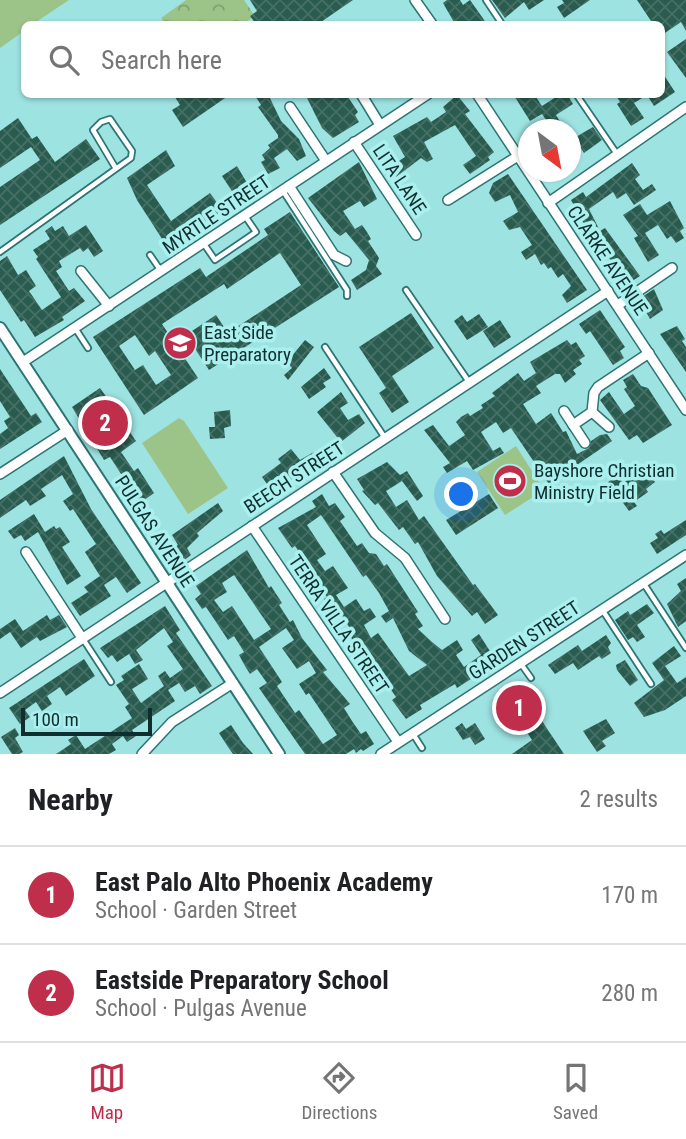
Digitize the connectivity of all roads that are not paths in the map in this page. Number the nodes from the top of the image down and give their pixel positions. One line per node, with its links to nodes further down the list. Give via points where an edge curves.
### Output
1 (415, 0): 3 (street)
2 (486, 0): 4 (lane)
3 (430, 21)
4 (500, 21)
5 (363, 98): 11 (street)
6 (422, 98): 11 (street, MYRTLE STREET)
7 (480, 98): 14 (street, CLARKE AVENUE)
8 (579, 98): 13 (lane)
9 (290, 107): 15 (street)
10 (686, 107): 13 (street)
11 (380, 125): 12 (street, MYRTLE STREET)
12 (354, 142): 15 (street, MYRTLE STREET); 21 (street, LITA LANE)
13 (617, 155): 19 (street)
14 (517, 156): 18 (street); 19 (street, CLARKE AVENUE)
15 (326, 161): 17 (street, MYRTLE STREET)
16 (115, 167): 16 (lane, via 131,158 132,151 106,119 93,130); 23 (lane)
17 (286, 188): 20 (street, MYRTLE STREET); 25 (street, via 334,255); 31 (lane)
18 (448, 200)
19 (548, 203): 30 (street, CLARKE AVENUE)
20 (245, 216): 22 (street, MYRTLE STREET); 22 (lane, via 256,232 215,260)
21 (416, 235)
22 (203, 243): 28 (street, MYRTLE STREET)
23 (0, 252)
24 (150, 255): 28 (lane)
25 (346, 261)
26 (672, 268): 32 (street)
27 (81, 271): 33 (street)
28 (161, 271): 33 (street, MYRTLE STREET)
29 (406, 290): 40 (lane)
30 (608, 291): 32 (street, CLARKE AVENUE); 40 (street, BEECH STREET)
31 (347, 296)
32 (618, 305): 38 (street, CLARKE AVENUE)
33 (109, 306): 35 (street, MYRTLE STREET)
34 (0, 328): 39 (street, PULGAS AVENUE)
35 (75, 328): 37 (lane); 39 (street, MYRTLE STREET)
36 (325, 347): 47 (lane)
37 (88, 348)
38 (649, 353): 41 (street, CLARKE AVENUE); 43 (street, via 598,387)
39 (23, 362): 46 (street, PULGAS AVENUE)
40 (469, 382): 47 (street, BEECH STREET)
41 (686, 410)
42 (564, 411): 44 (street)
43 (592, 412): 44 (street); 45 (street)
44 (573, 425): 48 (street)
45 (609, 427)
46 (68, 430): 50 (street); 54 (street, PULGAS AVENUE)
47 (385, 438): 49 (street, BEECH STREET)
48 (585, 443)
49 (333, 472): 51 (street, BEECH STREET); 57 (street, via 375,533 405,558)
50 (0, 474)
51 (252, 526): 54 (street, BEECH STREET); 67 (street, TERRA VILLA STREET)
52 (26, 552): 58 (street)
53 (686, 555): 55 (street, GARDEN STREET)
54 (167, 583): 58 (street, BEECH STREET); 63 (street, PULGAS AVENUE)
55 (643, 583): 56 (street, GARDEN STREET); 59 (lane)
56 (602, 610): 60 (street, GARDEN STREET); 64 (lane)
57 (445, 619)
58 (82, 638): 62 (lane); 65 (street, BEECH STREET)
59 (686, 648)
60 (521, 663): 61 (lane); 66 (street, GARDEN STREET)
61 (531, 678)
62 (111, 682)
63 (233, 683): 69 (street, via 172,722); 70 (street, PULGAS AVENUE)
64 (651, 684)
65 (0, 693)
66 (412, 733): 67 (street, GARDEN STREET); 68 (lane)
67 (398, 742): 71 (street, GARDEN STREET)
68 (422, 748)
69 (142, 754)
70 (279, 754)
71 (380, 754)

